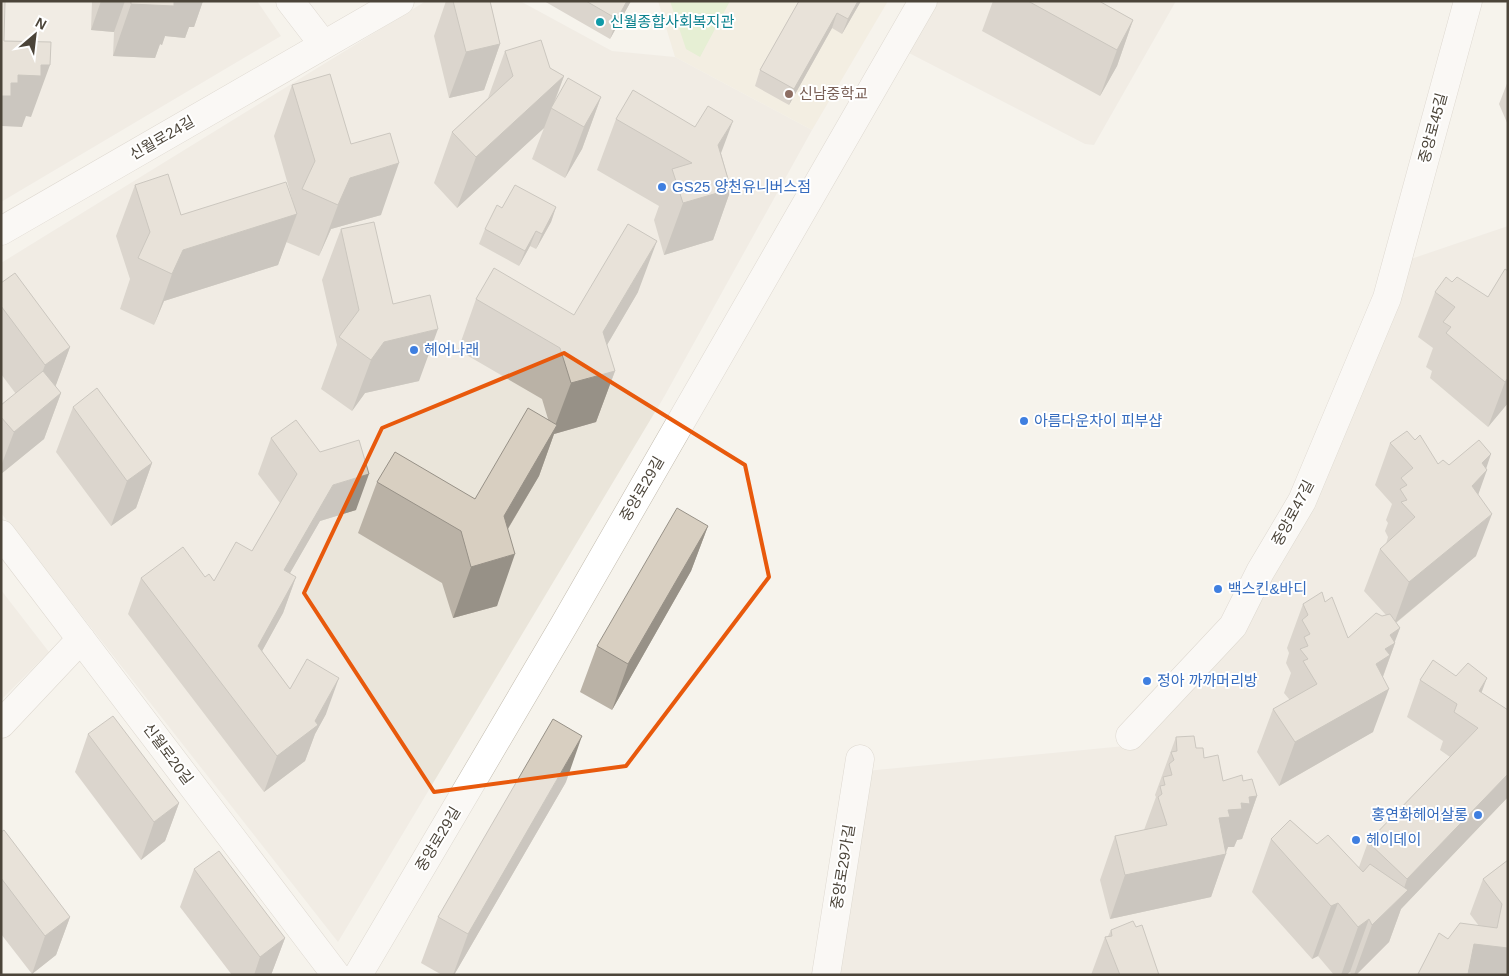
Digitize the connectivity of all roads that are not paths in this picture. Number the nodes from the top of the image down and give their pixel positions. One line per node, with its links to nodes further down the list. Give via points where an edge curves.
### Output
1 (290, 1): 5 (street)
2 (400, 1): 5 (street, 신월로24길)
3 (923, 1): 13 (street, 중앙로29길)
4 (1468, 1): 7 (street, 중앙로45길)
5 (324, 44): 6 (street, 신월로24길)
6 (1, 231)
7 (1398, 255): 11 (street, 중앙로47길, via 1387,298 1302,501 1233,626)
8 (1, 534): 9 (street, 신월로20길)
9 (81, 640): 10 (street); 14 (street, 신월로20길)
10 (1, 724)
11 (1130, 736)
12 (860, 759): 15 (street, 중앙로29가길)
13 (366, 972)
14 (336, 975)
15 (826, 975)

